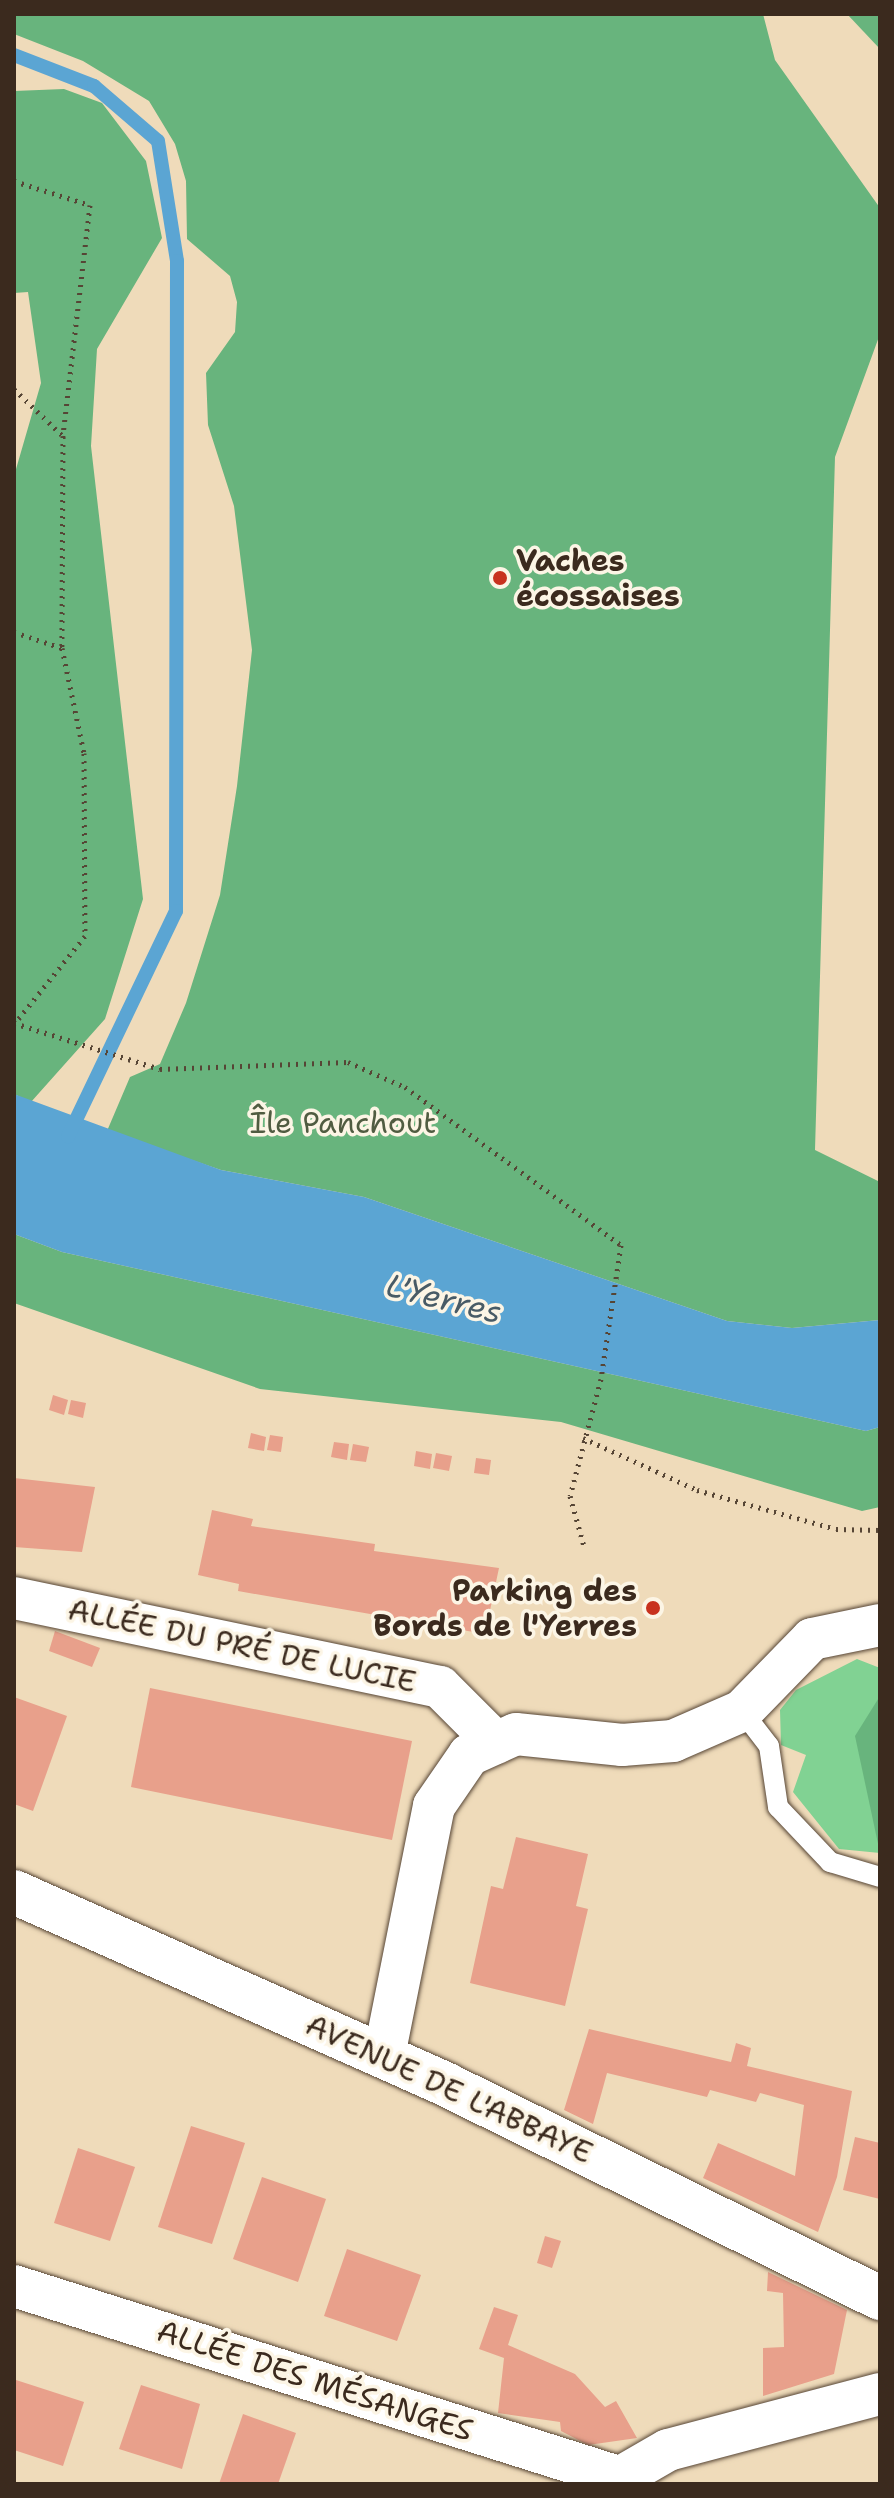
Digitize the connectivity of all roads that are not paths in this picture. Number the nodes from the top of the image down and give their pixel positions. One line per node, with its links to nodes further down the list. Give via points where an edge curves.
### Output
1 (14, 1598): 4 (street, ALLÉE DU PRÉ DE LUCIE, via 440,1687)
2 (880, 1625): 3 (street, via 812,1639)
3 (742, 1711): 4 (street, via 673,1741 622,1745 516,1734); 5 (lane, via 769,1746 778,1807 830,1862)
4 (496, 1743): 7 (street, via 469,1755 434,1806)
5 (880, 1877)
6 (14, 1892): 7 (street, AVENUE DE L'ABBAYE)
7 (384, 2056): 9 (street, AVENUE DE L'ABBAYE)
8 (14, 2286): 11 (street, ALLÉE DES MÉSANGES)
9 (880, 2298)
10 (880, 2394): 11 (street, via 668,2450)
11 (612, 2480)

